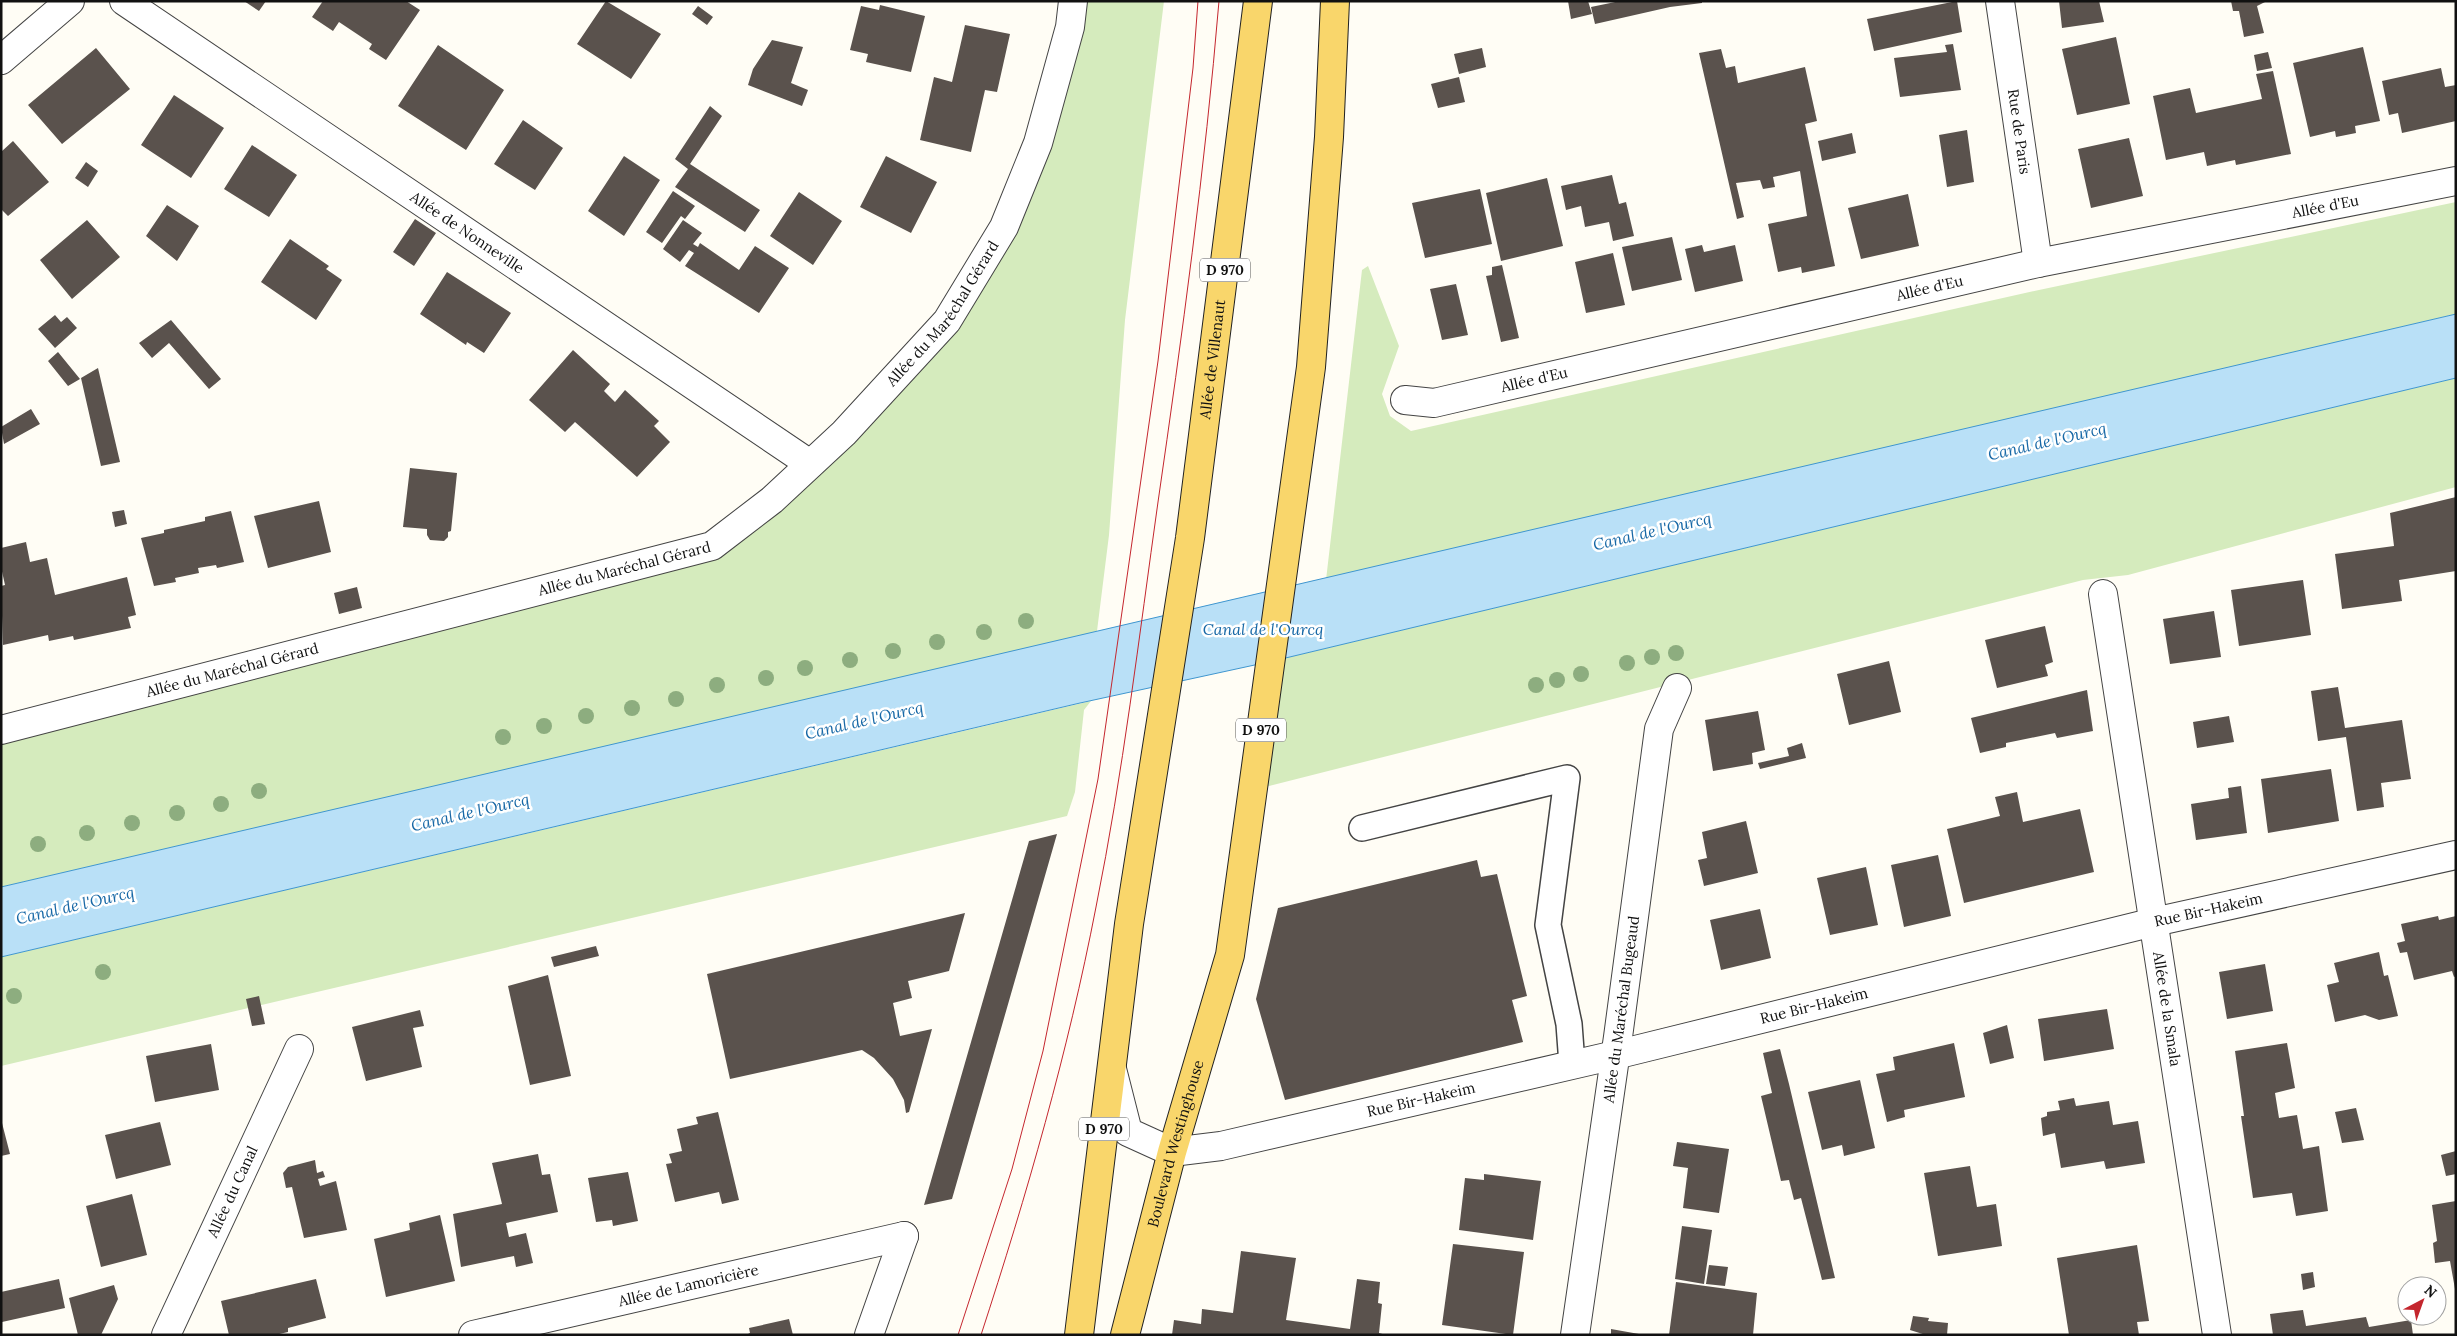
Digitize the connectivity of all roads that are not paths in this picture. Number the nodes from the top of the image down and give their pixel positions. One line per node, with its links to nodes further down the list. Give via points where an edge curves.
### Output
1 (70, 1): 7 (street)
2 (124, 1): 11 (street, Allée de Nonneville)
3 (1073, 1): 11 (street, Allée du Maréchal Gérard, via 1070,28 1038,143 1004,227 947,321 844,433)
4 (1258, 1): 21 (main road, Allée de Villenaut / D 970, via 1190,538 1129,924)
5 (1336, 1): 22 (main road, Boulevard Westinghouse / D 970, via 1311,367 1230,955)
6 (2000, 1): 9 (street, Rue de Paris)
7 (1, 60)
8 (2456, 181): 9 (street, Allée d'Eu)
9 (2038, 263): 10 (street, Allée d'Eu, via 1434,403)
10 (1405, 400)
11 (810, 464): 14 (street, Allée du Maréchal Gérard, via 772,500 712,546)
12 (2103, 594): 17 (street, Allée de la Smala)
13 (1677, 688): 19 (street, Allée du Maréchal Bugeaud, via 1659,729)
14 (1, 730)
15 (1362, 828): 20 (lane, via 1567,778 1548,925 1569,1024)
16 (2456, 854): 17 (street, Rue Bir-Hakeim)
17 (2154, 922): 19 (street, Rue Bir-Hakeim); 29 (street, Allée de la Smala)
18 (299, 1050): 23 (street, Allée du Canal)
19 (1615, 1055): 20 (street, Rue Bir-Hakeim); 28 (street, Allée du Maréchal Bugeaud)
20 (1572, 1064): 22 (street, Rue Bir-Hakeim, via 1221,1146)
21 (1112, 1068): 22 (street, via 1128,1132); 26 (main road, D 970)
22 (1172, 1152): 27 (main road, Boulevard Westinghouse / D 970)
23 (166, 1335)
24 (473, 1335): 25 (street, Allée de Lamoricière, via 904,1236)
25 (868, 1335)
26 (1079, 1335)
27 (1125, 1335)
28 (1575, 1335)
29 (2217, 1335)

